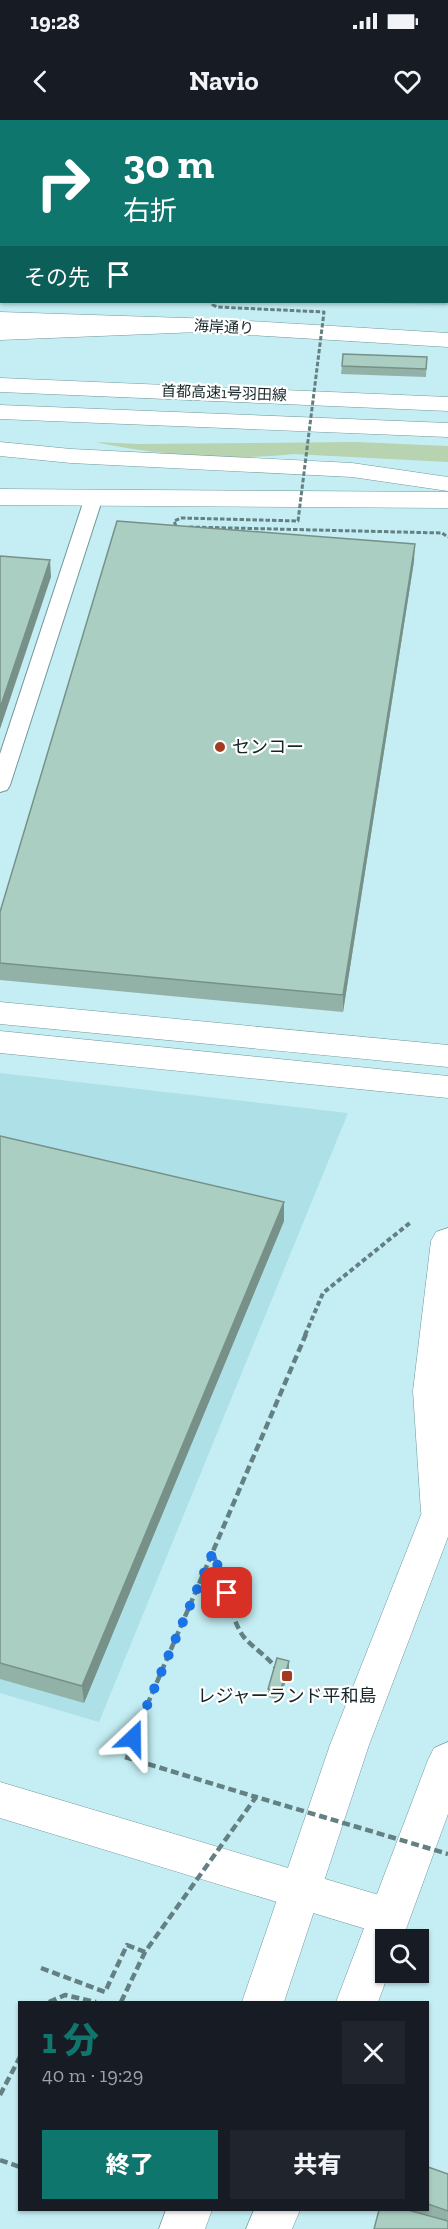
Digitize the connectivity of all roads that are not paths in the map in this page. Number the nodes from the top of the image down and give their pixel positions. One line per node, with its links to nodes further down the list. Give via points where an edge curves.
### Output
1 (0, 319): 2 (main road, 海岸通り)
2 (216, 326): 3 (main road); 4 (main road, 海岸通り)
3 (0, 333)
4 (448, 340)
5 (0, 385): 6 (main road, 首都高速1号羽田線)
6 (448, 404)
7 (0, 412): 8 (main road, 首都高速1号羽田線)
8 (303, 423): 9 (main road); 10 (main road, 首都高速1号羽田線)
9 (0, 429)
10 (448, 430)
11 (0, 449): 12 (main road, via 352,470)
12 (448, 484)
13 (0, 497): 14 (main road)
14 (94, 497): 15 (main road); 16 (lane)
15 (448, 500)
16 (0, 785)
17 (0, 1012): 19 (main road)
18 (0, 1042): 20 (main road)
19 (448, 1056)
20 (448, 1087)
21 (448, 1241): 22 (main road, via 431,1391)
22 (445, 1506): 25 (main road, via 365,1702)
23 (448, 1760): 26 (main road)
24 (0, 1800): 25 (main road)
25 (298, 1890): 26 (main road); 27 (main road)
26 (389, 1917): 28 (main road)
27 (263, 2001)
28 (357, 2001)
29 (189, 2211): 31 (main road)
30 (277, 2211): 32 (main road)
31 (182, 2229)
32 (269, 2229)

